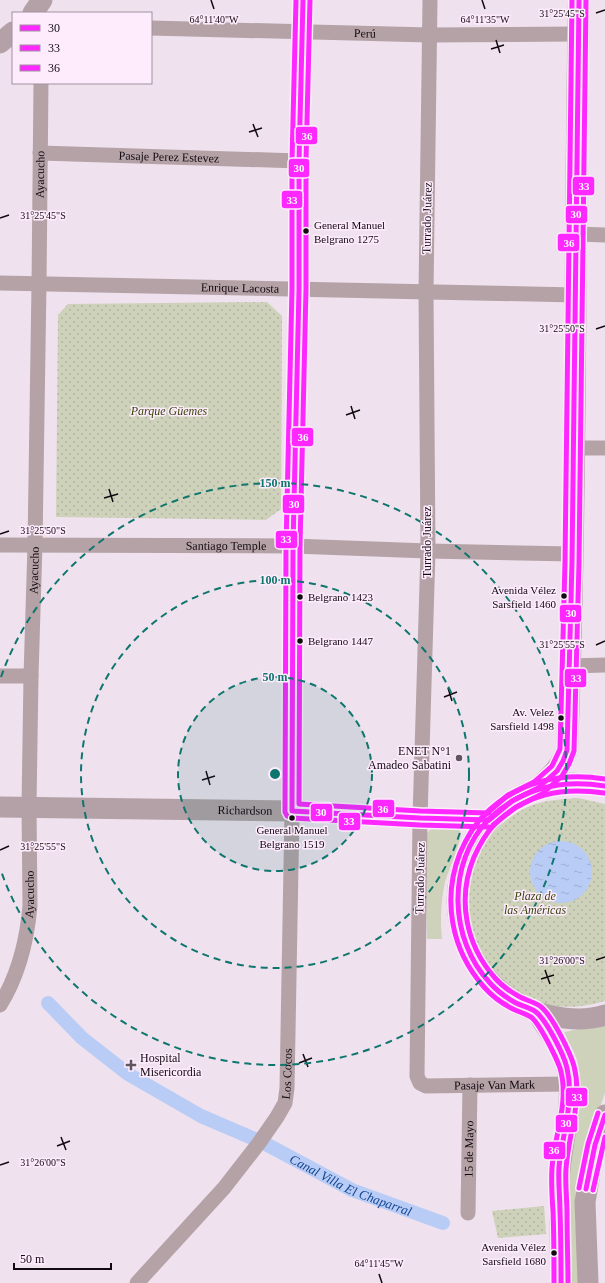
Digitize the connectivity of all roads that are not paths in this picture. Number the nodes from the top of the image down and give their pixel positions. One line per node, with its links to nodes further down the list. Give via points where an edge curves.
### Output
1 (42, 0): 5 (main road)
2 (303, 0): 7 (street, Los Cocos)
3 (430, 0): 10 (street, Turrado Juárez)
4 (579, 0): 9 (main road)
5 (34, 12)
6 (152, 28): 7 (street, Perú)
7 (303, 32): 10 (street, Perú); 14 (street, Los Cocos)
8 (12, 33): 11 (main road)
9 (578, 34): 10 (street, Perú); 15 (main road)
10 (430, 35): 20 (street, Turrado Juárez)
11 (0, 44)
12 (41, 84): 13 (street, Ayacucho)
13 (40, 153): 14 (street, Pasaje Perez Estevez); 18 (street, Ayacucho)
14 (299, 162): 19 (street, Los Cocos)
15 (577, 234): 16 (street); 21 (main road)
16 (605, 235)
17 (0, 283): 18 (street, Enrique Lacosta)
18 (39, 284): 19 (street, Enrique Lacosta); 25 (street, Ayacucho)
19 (299, 289): 20 (street, Enrique Lacosta); 26 (street, Los Cocos)
20 (426, 292): 21 (street, Enrique Lacosta); 27 (street, Turrado Juárez)
21 (576, 295): 22 (main road)
22 (574, 448): 23 (street); 28 (main road)
23 (605, 448)
24 (0, 545): 25 (street, Santiago Temple)
25 (35, 545): 26 (street, Santiago Temple); 32 (street, Ayacucho)
26 (293, 546): 27 (street, Santiago Temple); 37 (street, Los Cocos)
27 (428, 551): 28 (street, Santiago Temple); 38 (street, Turrado Juárez)
28 (572, 554): 30 (main road)
29 (605, 665): 30 (street)
30 (570, 666): 34 (main road, via 567,750 557,771)
31 (0, 676): 32 (street)
32 (31, 676): 36 (street, Ayacucho)
33 (605, 786): 34 (main road, via 586,782)
34 (538, 788): 39 (main road, via 512,801)
35 (0, 807): 36 (main road, Richardson)
36 (29, 807): 37 (main road, Richardson); 40 (street, Ayacucho, via 29,920 12,982)
37 (292, 811): 38 (main road, Richardson); 48 (street, Los Cocos, via 285,1103 259,1143 224,1188)
38 (420, 818): 39 (main road, Richardson); 43 (street, Turrado Juárez, via 417,1076)
39 (489, 820): 41 (main road, via 465,857 458,883 457,911 463,937 474,962 491,984 512,1001)
40 (0, 1005)
41 (537, 1013): 42 (main road, via 568,1019); 44 (main road, via 555,1040 564,1060)
42 (605, 1015)
43 (420, 1083): 45 (street, Pasaje Van Mark, via 426,1086)
44 (569, 1084): 45 (street, Pasaje Van Mark); 49 (main road, via 559,1180)
45 (470, 1085): 47 (street, 15 de Mayo)
46 (605, 1114): 50 (main road, via 595,1145 585,1202)
47 (468, 1213)
48 (137, 1283)
49 (561, 1283)
50 (588, 1283)

